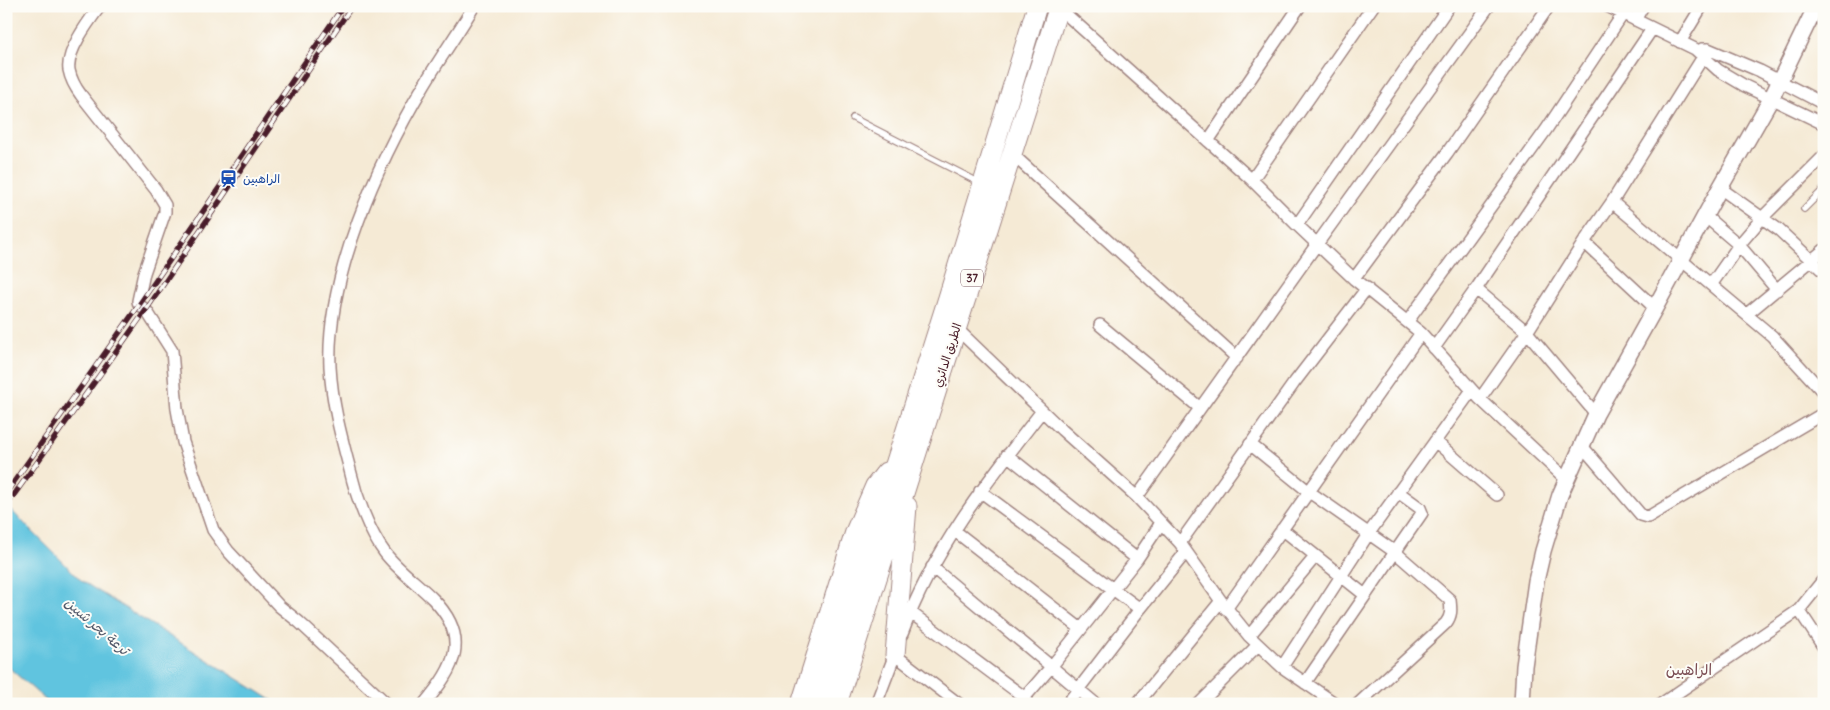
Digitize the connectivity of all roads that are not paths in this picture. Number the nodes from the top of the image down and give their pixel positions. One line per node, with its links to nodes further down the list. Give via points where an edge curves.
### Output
1 (100, 6): 105 (street, via 69,57 69,69 80,95 156,190 164,205 165,212 138,301 172,352 182,442 213,530 279,606)
2 (474, 6): 106 (street, via 424,85 373,183 341,278 332,323 332,396 351,475 365,512 385,554 440,607 455,639 456,652 450,668)
3 (1037, 6): 28 (highway, الطريق الدائري / 37)
4 (1300, 6): 24 (street)
5 (1374, 6): 27 (street)
6 (1449, 6): 35 (street)
7 (1489, 6): 37 (street)
8 (1549, 6): 43 (street, via 1447,154)
9 (1607, 6): 14 (street)
10 (1643, 6): 15 (street)
11 (1702, 6): 17 (street)
12 (1816, 6): 19 (street)
13 (1059, 7): 24 (street); 25 (highway, الطريق الدائري / 37)
14 (1623, 14): 15 (street); 50 (street, via 1546,130)
15 (1635, 20): 16 (street)
16 (1652, 29): 17 (street); 46 (street)
17 (1680, 42): 18 (street)
18 (1705, 54): 19 (street, via 1760,71); 20 (street, via 1745,86); 31 (street)
19 (1780, 82): 20 (street); 21 (street)
20 (1771, 99): 23 (street); 29 (street)
21 (1824, 104)
22 (853, 118): 28 (lane)
23 (1824, 124)
24 (1208, 141): 27 (street)
25 (1012, 154): 52 (highway, الطريق الدائري / 37); 56 (street)
26 (1824, 156): 34 (street)
27 (1252, 180): 35 (street)
28 (983, 184): 68 (highway, الطريق الدائري / 37)
29 (1720, 188): 33 (street); 34 (street)
30 (1824, 189): 32 (lane)
31 (1612, 202): 36 (street); 40 (street)
32 (1804, 208)
33 (1705, 216): 38 (street); 40 (street)
34 (1762, 218): 38 (street); 41 (street)
35 (1297, 225): 37 (street)
36 (1584, 242): 48 (street); 53 (street)
37 (1317, 244): 43 (street); 56 (street)
38 (1738, 245): 44 (street); 47 (street)
39 (1824, 250): 41 (street)
40 (1681, 260): 44 (street); 48 (street)
41 (1811, 260): 42 (street); 47 (street)
42 (1824, 272)
43 (1354, 279): 45 (street)
44 (1711, 285): 49 (street)
45 (1368, 288): 50 (street); 65 (street)
46 (1476, 289): 53 (street); 55 (street)
47 (1777, 290): 49 (street)
48 (1655, 308): 63 (street)
49 (1747, 314): 58 (street)
50 (1408, 321): 54 (street)
51 (1100, 325): 60 (street)
52 (956, 328): 61 (street); 68 (highway, الطريق الدائري / 37)
53 (1527, 332): 59 (street); 63 (street)
54 (1421, 333): 55 (street); 71 (street)
55 (1434, 348): 57 (street)
56 (1237, 358): 60 (street)
57 (1472, 390): 59 (street); 64 (street)
58 (1823, 390)
59 (1480, 399): 69 (street)
60 (1200, 408): 74 (street)
61 (1042, 411): 67 (street); 74 (street)
62 (1824, 413): 66 (street, via 1648,517 1641,515)
63 (1596, 414): 66 (street)
64 (1435, 441): 72 (street); 73 (street)
65 (1250, 444): 71 (street); 80 (street)
66 (1582, 446): 69 (street)
67 (1008, 455): 70 (street); 83 (street)
68 (903, 468): 79 (highway, الطريق الدائري / 37); 98 (highway); 107 (highway, via 875,486 860,518)
69 (1567, 480): 118 (street, via 1553,517 1536,581)
70 (980, 491): 77 (street); 87 (street)
71 (1308, 491): 76 (street); 78 (street)
72 (1398, 492): 78 (street); 81 (street, via 1422,512)
73 (1497, 495)
74 (1137, 497): 75 (street)
75 (1162, 523): 80 (street); 83 (street)
76 (1282, 529): 82 (street); 89 (street)
77 (955, 531): 84 (street); 93 (street)
78 (1370, 533): 81 (street); 85 (street)
79 (877, 547): 108 (highway, الطريق الدائري / 37); 109 (highway, الطريق الدائري / 37)
80 (1183, 548): 89 (street); 90 (street)
81 (1395, 552): 88 (street); 117 (street, via 1450,600 1450,618)
82 (1315, 557): 85 (street); 95 (street)
83 (1138, 560): 87 (street)
84 (932, 567): 92 (street); 99 (street)
85 (1341, 577): 88 (street); 100 (street)
86 (1824, 579): 91 (street)
87 (1113, 589): 90 (street); 93 (street)
88 (1365, 595): 101 (street)
89 (1223, 605): 95 (street); 114 (street)
90 (1140, 609): 102 (street)
91 (1799, 610): 94 (street); 119 (street)
92 (910, 612): 98 (street); 104 (street)
93 (1081, 629): 99 (street)
94 (1820, 634): 97 (street)
95 (1249, 636): 96 (street)
96 (1258, 645): 100 (street); 115 (street)
97 (1824, 648)
98 (895, 655): 103 (street); 111 (street)
99 (1050, 667): 102 (street); 104 (street)
100 (1282, 667): 101 (street)
101 (1305, 682): 116 (street)
102 (1078, 690): 112 (street); 113 (street)
103 (878, 700): 110 (street)
104 (1021, 700)
105 (387, 704)
106 (424, 704)
107 (801, 704)
108 (819, 704)
109 (837, 704)
110 (889, 704)
111 (959, 704)
112 (1067, 704)
113 (1096, 704)
114 (1137, 704)
115 (1199, 704)
116 (1336, 704)
117 (1358, 704)
118 (1522, 704)
119 (1662, 704)

